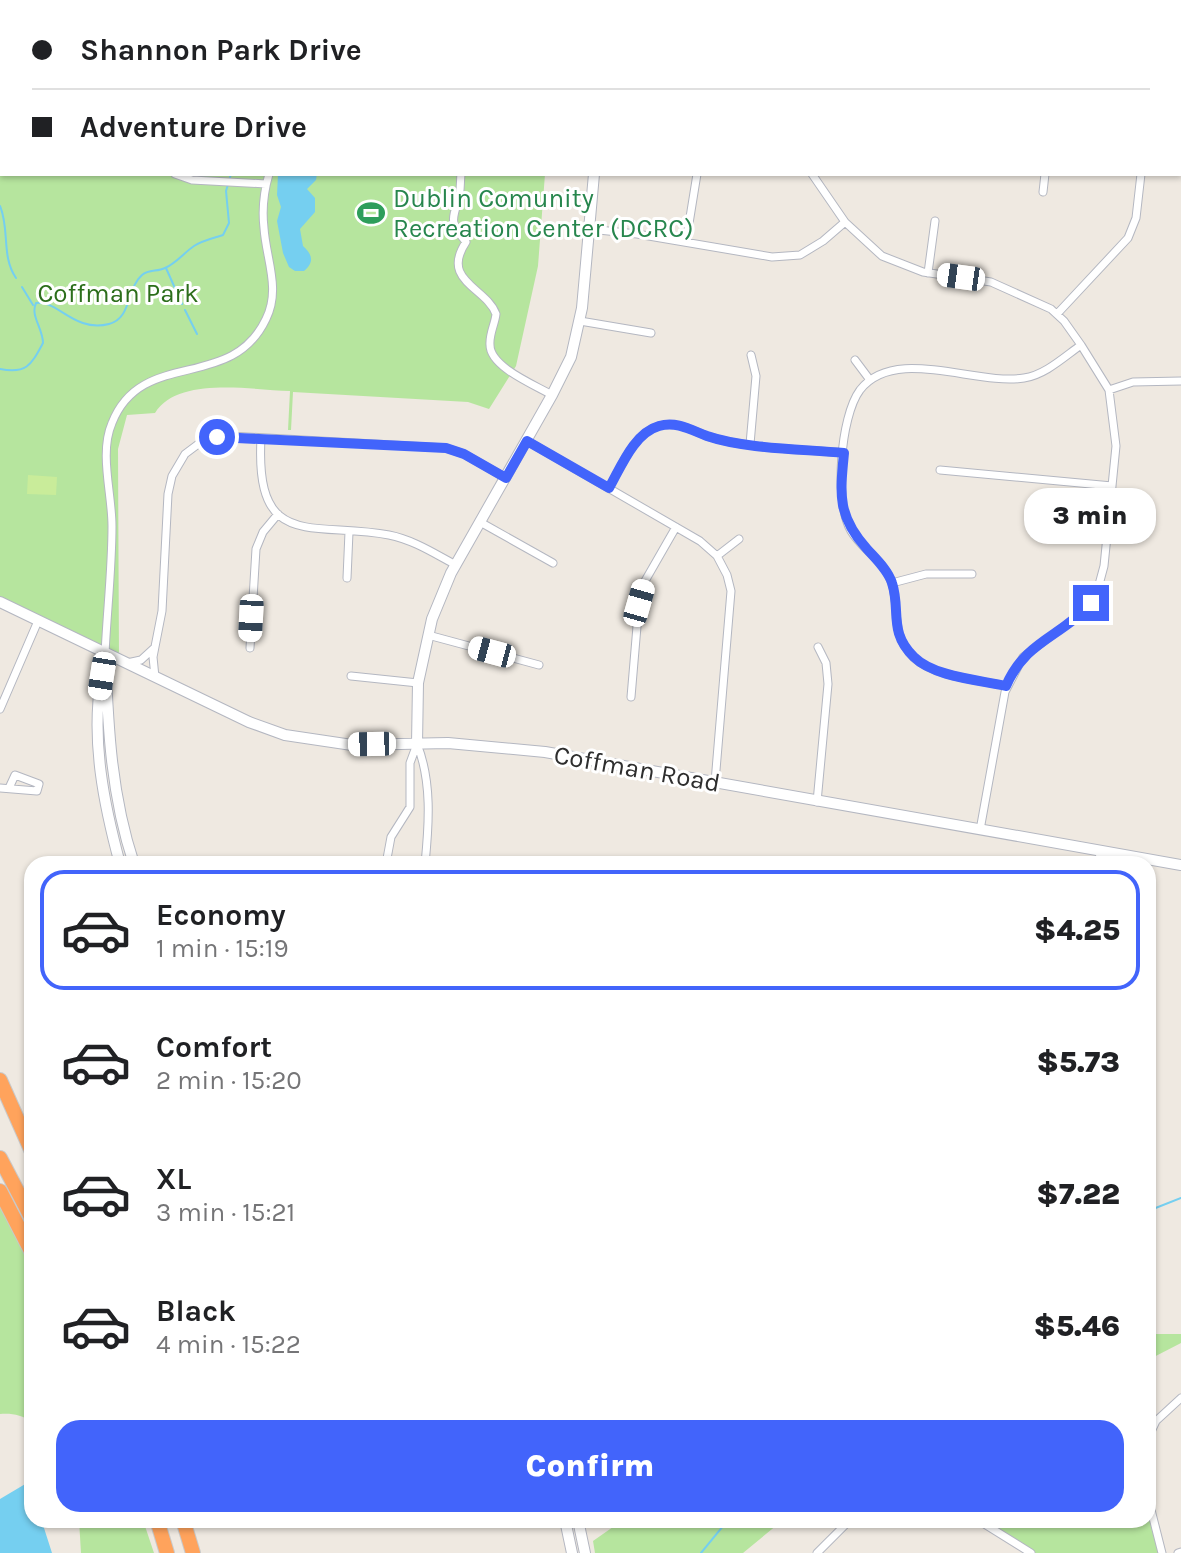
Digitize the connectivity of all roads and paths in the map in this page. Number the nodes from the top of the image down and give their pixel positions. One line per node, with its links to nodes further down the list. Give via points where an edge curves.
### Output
1 (181, 176): 9 (street)
2 (268, 176): 9 (street)
3 (461, 176): 25 (street, via 452,215 466,242 459,267 465,282 496,314 491,351 498,363)
4 (594, 176): 13 (main road)
5 (697, 176): 14 (street)
6 (813, 176): 12 (street)
7 (1045, 176): 10 (street)
8 (1141, 176): 16 (street, via 1128,238)
9 (266, 184): 51 (street, via 264,229 273,290 266,319 240,351 225,360 142,385 110,426 112,548)
10 (1043, 192)
11 (935, 221): 15 (street)
12 (845, 222): 14 (street, via 800,255 772,257); 15 (street, via 882,256)
13 (589, 229): 14 (street); 17 (main road)
14 (686, 242)
15 (928, 273): 16 (street, via 991,282)
16 (1057, 314): 19 (street)
17 (580, 321): 18 (street); 25 (main road, via 571,357)
18 (651, 333)
19 (1081, 345): 22 (street, via 1027,378 998,380 905,368); 24 (street)
20 (751, 355): 28 (street, via 756,376)
21 (855, 360): 22 (street)
22 (870, 380): 29 (street, via 853,403)
23 (1181, 381): 24 (street, via 1133,382)
24 (1109, 390): 32 (street, via 1116,446)
25 (552, 395): 27 (main road)
26 (261, 438): 31 (street, via 446,448); 34 (street, via 261,481); 48 (street, via 207,440 185,454 172,476)
27 (527, 441): 31 (main road); 33 (street)
28 (750, 444): 29 (street); 33 (street, via 678,424 658,426 633,446)
29 (844, 453): 44 (street, via 842,511 852,533)
30 (940, 470): 32 (street)
31 (506, 478): 35 (main road)
32 (1112, 486): 57 (street, via 1097,592 1082,613 1023,657)
33 (609, 488): 36 (street)
34 (278, 514): 37 (street, via 303,528); 50 (street, via 256,549)
35 (480, 522): 40 (street); 41 (main road)
36 (676, 527): 39 (street); 58 (street, via 639,603)
37 (349, 532): 41 (street, via 405,539); 43 (street)
38 (739, 539): 39 (street)
39 (717, 556): 61 (street, via 727,575 732,608)
40 (553, 563)
41 (456, 565): 47 (main road)
42 (972, 574): 44 (street, via 926,574)
43 (347, 578)
44 (892, 583): 57 (street, via 895,622 914,657 937,671)
45 (0, 602): 46 (main road, Coffman Road)
46 (38, 621): 51 (main road, Coffman Road); 59 (street)
47 (428, 635): 53 (street); 56 (main road)
48 (156, 643): 52 (street, via 145,658); 55 (street)
49 (818, 647): 62 (street, via 828,684)
50 (250, 648)
51 (105, 654): 52 (main road, Coffman Road); 67 (main road, via 98,700 99,759); 68 (main road, via 111,768)
52 (125, 663): 55 (main road, Coffman Road)
53 (539, 665)
54 (351, 676): 56 (street)
55 (156, 678): 60 (main road, Coffman Road, via 285,735 352,745)
56 (418, 683): 60 (main road)
57 (1006, 686): 65 (street)
58 (631, 697)
59 (0, 709)
60 (417, 744): 61 (main road, Coffman Road, via 506,747); 63 (street, via 410,763); 64 (street, via 425,762)
61 (715, 782): 62 (main road, Coffman Road)
62 (817, 802): 65 (main road, Coffman Road)
63 (410, 807): 64 (street); 69 (street, via 391,837)
64 (428, 812): 70 (street)
65 (980, 830): 66 (main road, Coffman Road)
66 (1100, 851): 71 (street); 72 (main road, Coffman Road)
67 (118, 856)
68 (131, 856)
69 (387, 856)
70 (425, 856)
71 (1100, 856)
72 (1129, 856)
73 (1156, 861): 74 (main road, Coffman Road)
74 (1181, 865)
75 (0, 1080): 77 (highway)
76 (0, 1102): 78 (highway)
77 (24, 1134)
78 (24, 1146)
79 (0, 1158): 81 (highway)
80 (0, 1191): 82 (highway)
81 (24, 1204)
82 (24, 1238)
83 (1181, 1398): 84 (street)
84 (1156, 1421)
85 (159, 1528): 92 (highway)
86 (185, 1528): 93 (highway)
87 (567, 1528): 94 (main road)
88 (580, 1528): 95 (main road)
89 (842, 1528): 96 (street)
90 (990, 1528): 97 (street)
91 (1156, 1528): 98 (street)
92 (167, 1553)
93 (193, 1553)
94 (572, 1553)
95 (585, 1553)
96 (817, 1553)
97 (1029, 1553)
98 (1162, 1553)

